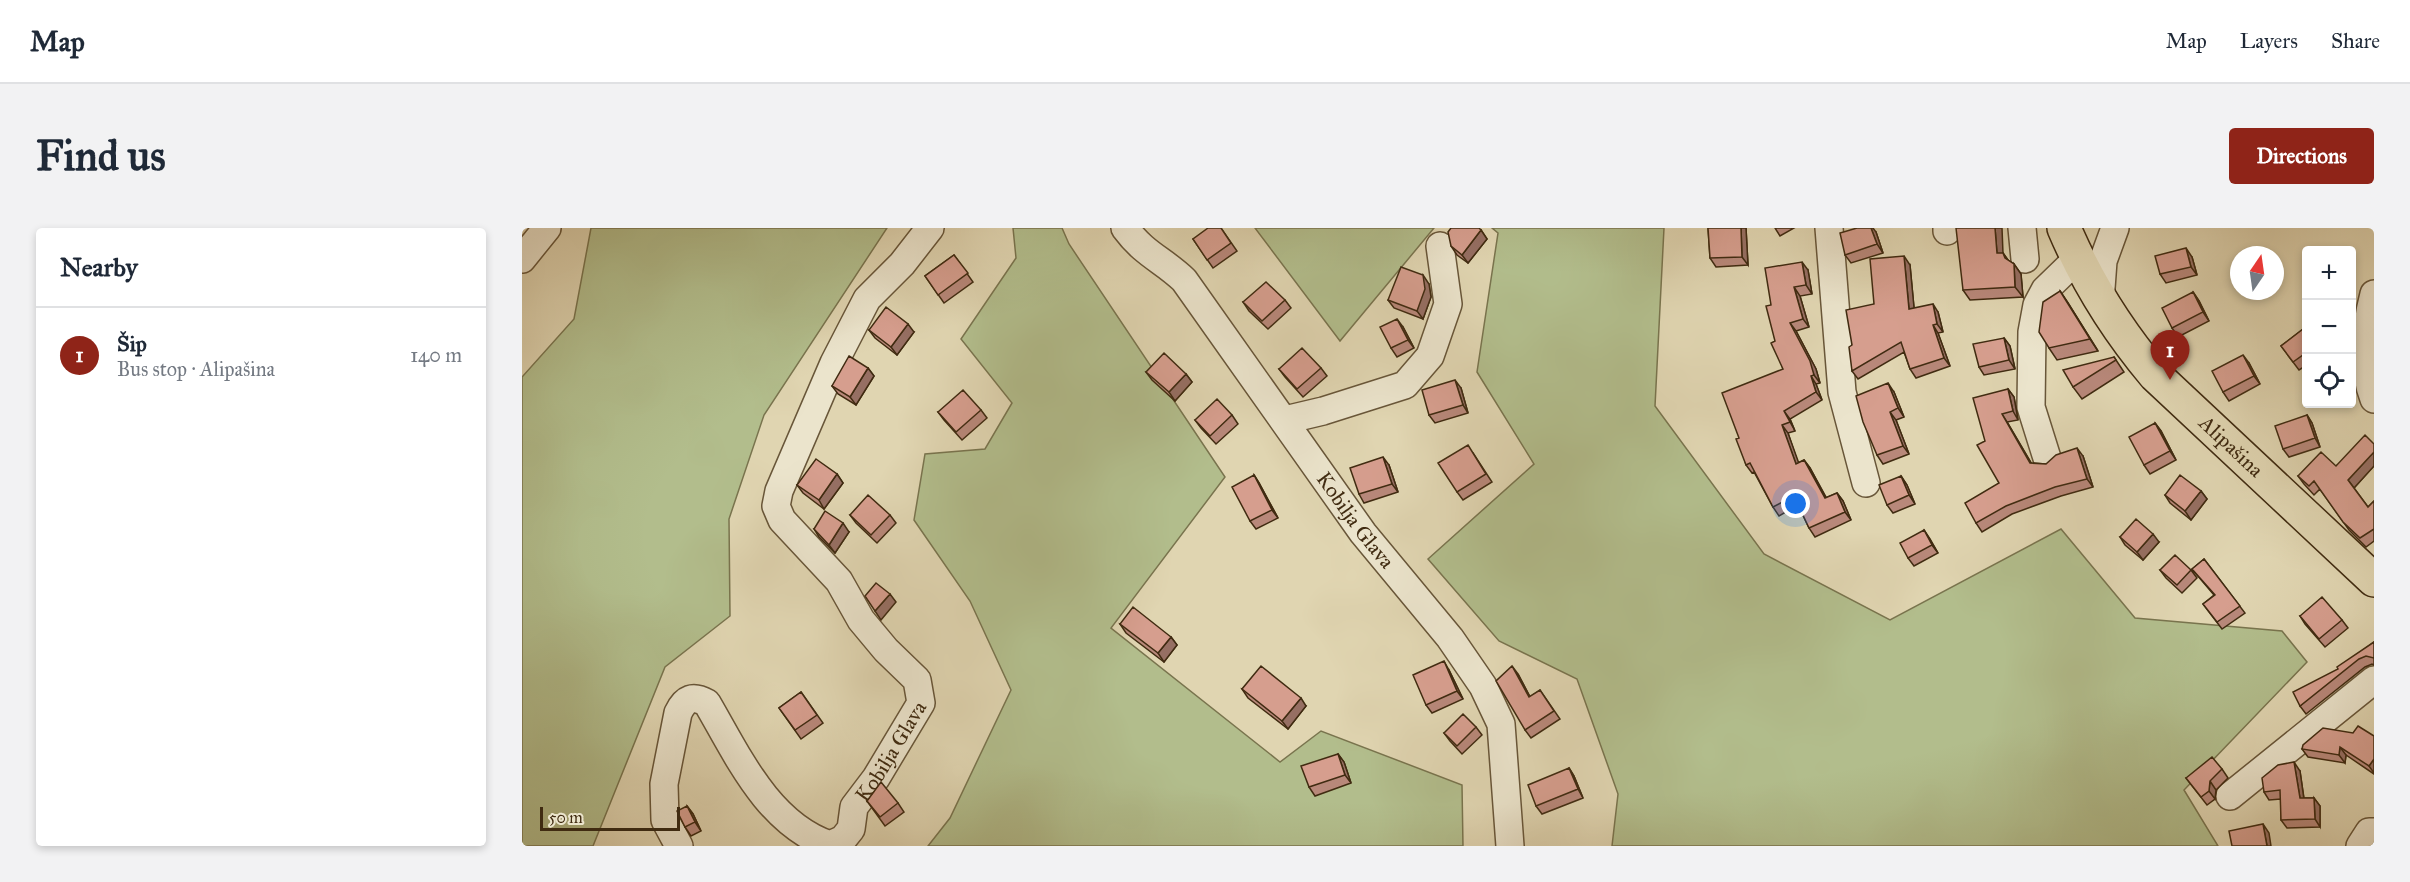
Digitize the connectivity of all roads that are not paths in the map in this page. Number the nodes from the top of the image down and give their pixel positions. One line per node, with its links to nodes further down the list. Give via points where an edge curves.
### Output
1 (547, 228): 9 (street)
2 (930, 228): 21 (street, Kobilja Glava, via 867,299 834,363 776,506 782,520 839,582 861,620 885,650 917,680 921,703 854,807 851,829 843,839 830,844 814,839 761,794 707,703 690,698 682,703 678,713 664,784 665,820)
3 (1125, 228): 14 (street, Kobilja Glava, via 1150,256 1184,280)
4 (1829, 228): 16 (street, via 1842,392)
5 (2022, 228): 10 (street)
6 (2115, 228): 11 (street, via 2103,261)
7 (2071, 239): 11 (main road, Alipašina); 15 (street, via 2037,305 2032,333 2031,407)
8 (1440, 246): 14 (street, via 1448,304 1430,356 1405,385)
9 (522, 259)
10 (2025, 259)
11 (2100, 302): 17 (main road, Alipašina, via 2155,375)
12 (2373, 304): 13 (street, via 2364,352)
13 (2374, 399)
14 (1285, 420): 22 (street, Kobilja Glava, via 1363,533 1483,686 1501,724)
15 (2047, 458)
16 (1866, 483)
17 (2374, 580)
18 (2374, 680): 19 (street)
19 (2230, 796)
20 (2374, 832): 23 (street, via 2369,832)
21 (679, 846)
22 (1510, 846)
23 (2360, 846)

